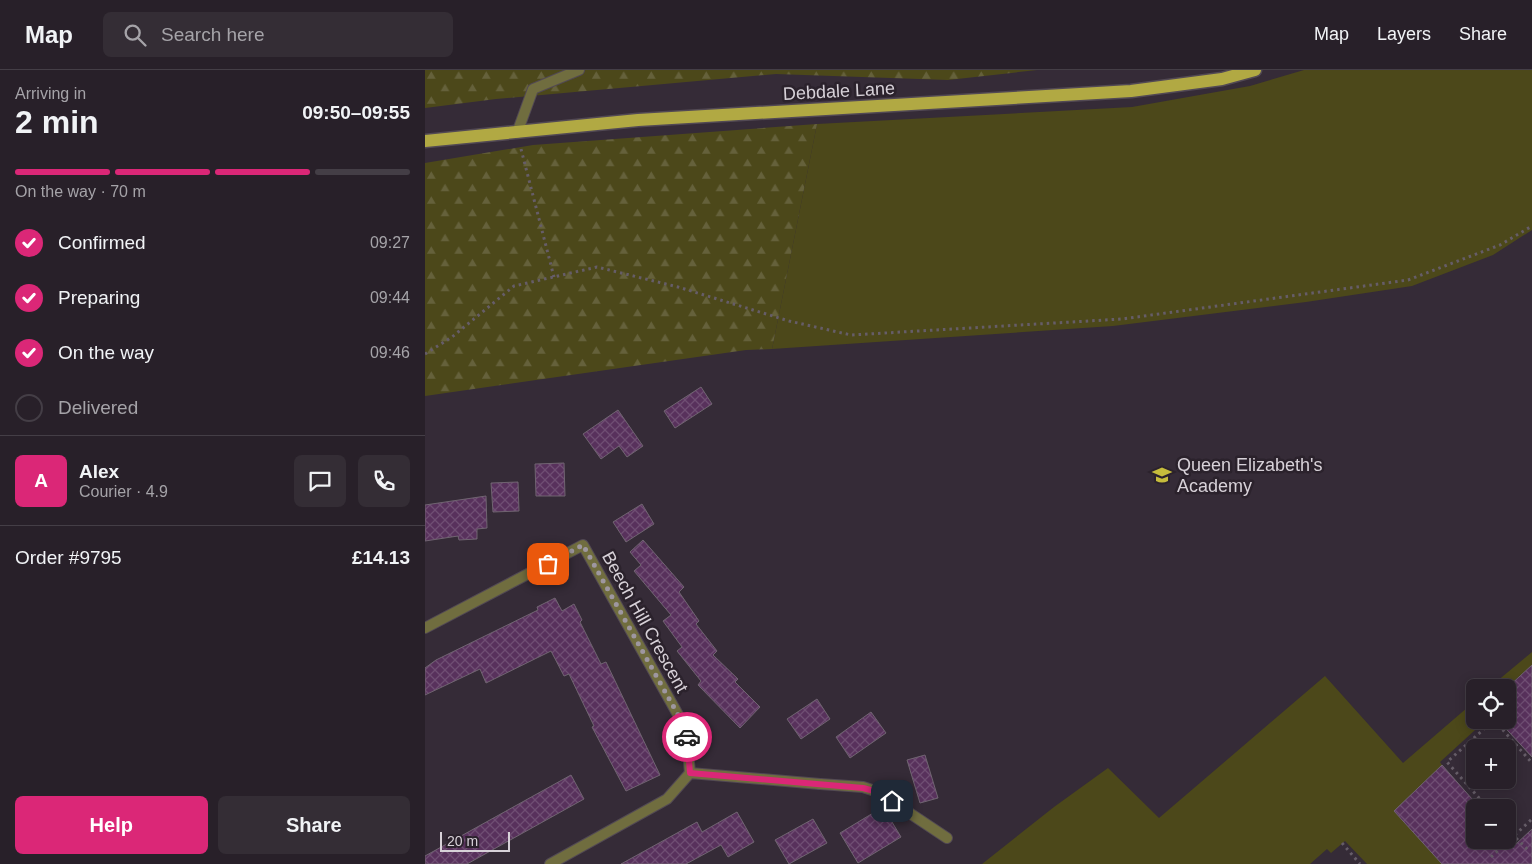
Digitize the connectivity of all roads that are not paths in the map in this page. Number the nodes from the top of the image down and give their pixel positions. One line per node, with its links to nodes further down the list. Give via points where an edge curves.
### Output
1 (579, 70): 3 (street, via 533,89)
2 (1255, 70): 3 (main road, Debdale Lane, via 1223,79 1131,91 638,120)
3 (517, 133): 4 (main road, Debdale Lane)
4 (425, 141)
5 (425, 628): 6 (street, Beech Hill Crescent, via 583,545 686,729)
6 (690, 773): 7 (street, via 863,788 878,792); 8 (street, via 667,799)
7 (947, 838)
8 (550, 864)

